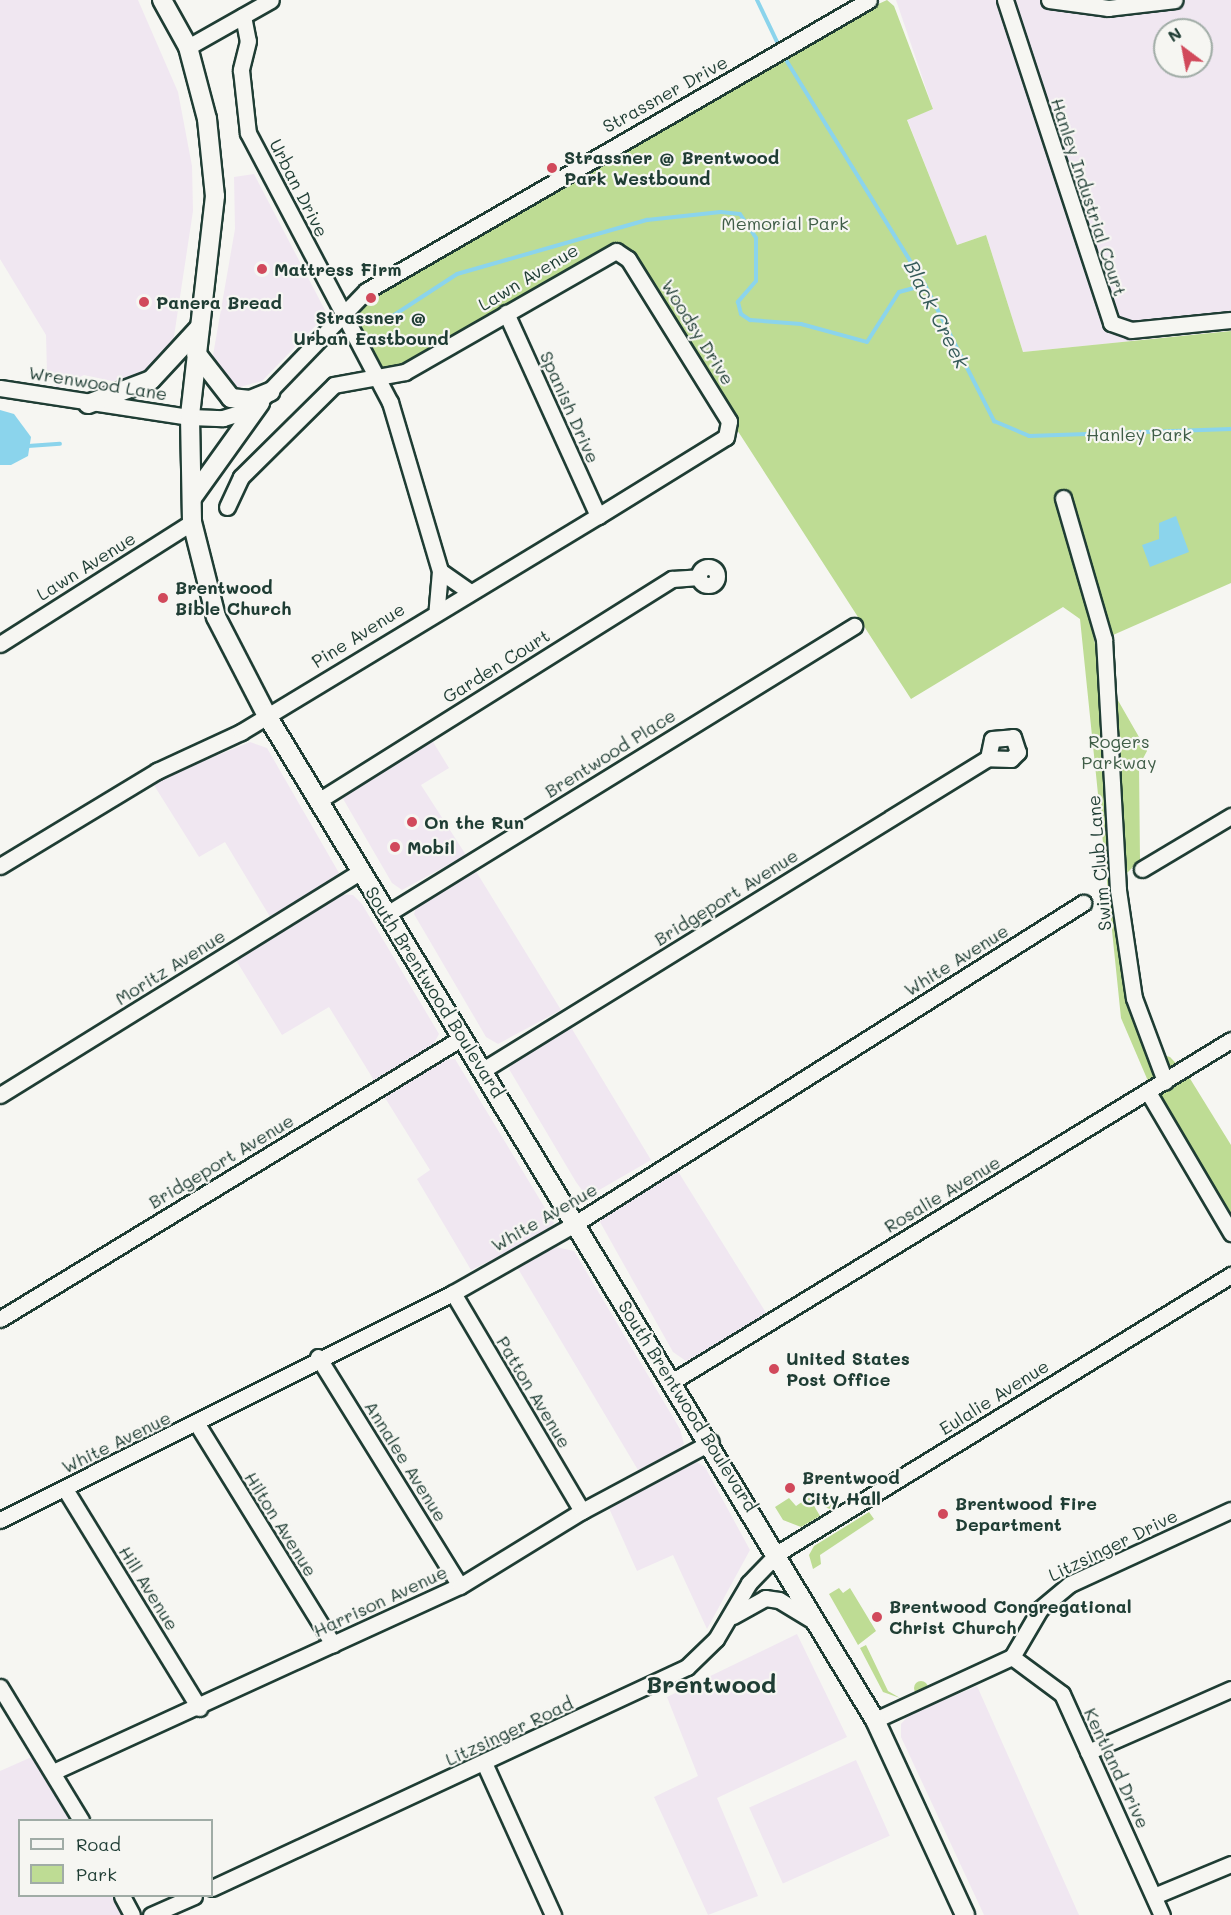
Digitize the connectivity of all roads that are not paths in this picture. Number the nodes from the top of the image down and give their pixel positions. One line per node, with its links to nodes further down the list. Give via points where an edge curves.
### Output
1 (162, 0): 8 (main road, South Brentwood Boulevard)
2 (271, 0): 7 (street)
3 (869, 0): 11 (street, Strassner Drive, via 403,268 366,291)
4 (1005, 0): 12 (street, Hanley Industrial Court, via 1111,323 1131,330)
5 (1049, 0): 6 (street, via 1108,8)
6 (1175, 0)
7 (243, 16): 8 (street); 11 (street, Urban Drive, via 248,41 241,70 248,133)
8 (188, 47): 13 (main road, South Brentwood Boulevard, via 207,119 215,196)
9 (628, 259): 10 (street, Lawn Avenue, via 610,253); 20 (street, Woodsy Drive, via 726,414)
10 (506, 313): 15 (street, Lawn Avenue, via 405,372); 24 (street, Spanish Drive)
11 (341, 316): 15 (street, Urban Drive); 17 (street, Strassner Drive)
12 (1231, 320)
13 (200, 327): 14 (main road, South Brentwood Boulevard); 18 (main road, via 151,380)
14 (196, 353): 17 (main road, via 231,398); 19 (main road, South Brentwood Boulevard)
15 (379, 379): 23 (street, Lawn Avenue, via 351,379 327,389 241,477); 26 (street, Urban Drive)
16 (0, 388): 18 (street, Wrenwood Lane)
17 (265, 397): 19 (street, Strassner Drive, via 223,418); 22 (main road)
18 (88, 404): 19 (street, Wrenwood Lane)
19 (190, 417): 22 (main road, South Brentwood Boulevard)
20 (730, 429): 24 (street, Pine Avenue, via 726,437)
21 (1063, 498): 44 (street, Swim Club Lane, via 1104,639 1118,890 1134,998)
22 (192, 499): 25 (main road, South Brentwood Boulevard)
23 (227, 507)
24 (598, 516): 28 (street, Pine Avenue)
25 (192, 522): 31 (street, Lawn Avenue); 32 (main road, South Brentwood Boulevard, via 216,617)
26 (440, 571): 28 (street); 29 (street, Urban Drive)
27 (699, 577): 34 (street, Garden Court, via 672,579)
28 (470, 592): 29 (street, Pine Avenue)
29 (437, 609): 32 (street, Pine Avenue)
30 (854, 626): 40 (street, Brentwood Place)
31 (0, 644)
32 (266, 714): 34 (main road, South Brentwood Boulevard); 36 (street, Pine Avenue, via 230,739 157,771)
33 (988, 758): 43 (street, Bridgeport Avenue)
34 (318, 801): 38 (main road, South Brentwood Boulevard)
35 (1231, 816): 37 (street)
36 (0, 866)
37 (1142, 869)
38 (360, 872): 40 (main road, South Brentwood Boulevard); 46 (street, Moritz Avenue)
39 (1083, 903): 47 (street, White Avenue)
40 (387, 914): 41 (main road, South Brentwood Boulevard)
41 (463, 1037): 43 (main road, South Brentwood Boulevard); 51 (street, Bridgeport Avenue)
42 (1231, 1040): 44 (street, Rosalie Avenue)
43 (483, 1070): 47 (main road, South Brentwood Boulevard)
44 (1165, 1081): 45 (street, Rosalie Avenue)
45 (1148, 1092): 48 (street); 53 (street, Rosalie Avenue)
46 (0, 1095)
47 (576, 1223): 50 (street, White Avenue); 53 (main road, South Brentwood Boulevard)
48 (1231, 1233)
49 (1231, 1275): 60 (street, Eulalie Avenue)
50 (453, 1293): 52 (street, White Avenue); 57 (street, Patton Avenue)
51 (0, 1319)
52 (318, 1357): 54 (street, White Avenue); 61 (street, Annalee Avenue)
53 (673, 1381): 55 (main road, South Brentwood Boulevard)
54 (197, 1424): 56 (street, White Avenue); 64 (street, Hilton Avenue)
55 (711, 1442): 57 (street, Harrison Avenue); 60 (main road, South Brentwood Boulevard)
56 (65, 1489): 59 (street, White Avenue); 68 (street, Hill Avenue)
57 (582, 1510): 61 (street, Harrison Avenue)
58 (1231, 1510): 65 (street, Litzsinger Drive, via 1056,1593 1040,1609)
59 (0, 1520)
60 (778, 1553): 62 (street, Litzsinger Road, via 749,1583); 63 (main road, South Brentwood Boulevard)
61 (460, 1586): 64 (street, Harrison Avenue)
62 (730, 1618): 63 (street, via 765,1598 779,1600); 71 (street, Litzsinger Road, via 687,1667)
63 (820, 1625): 69 (main road, South Brentwood Boulevard)
64 (333, 1644): 68 (street, Harrison Avenue)
65 (1012, 1657): 69 (street); 70 (street, Kentland Drive, via 1056,1685)
66 (0, 1687): 72 (street)
67 (1231, 1689): 70 (street)
68 (200, 1708): 72 (street, Harrison Avenue)
69 (875, 1720): 82 (main road, South Brentwood Boulevard)
70 (1088, 1752): 76 (street, Kentland Drive)
71 (485, 1765): 75 (street, Litzsinger Road); 81 (street)
72 (53, 1772): 73 (street)
73 (80, 1819)
74 (1231, 1864): 76 (street)
75 (213, 1888)
76 (1154, 1896): 83 (street, Kentland Drive)
77 (123, 1897): 79 (street)
78 (192, 1897): 80 (street)
79 (132, 1915)
80 (151, 1915)
81 (552, 1915)
82 (965, 1915)
83 (1162, 1915)

